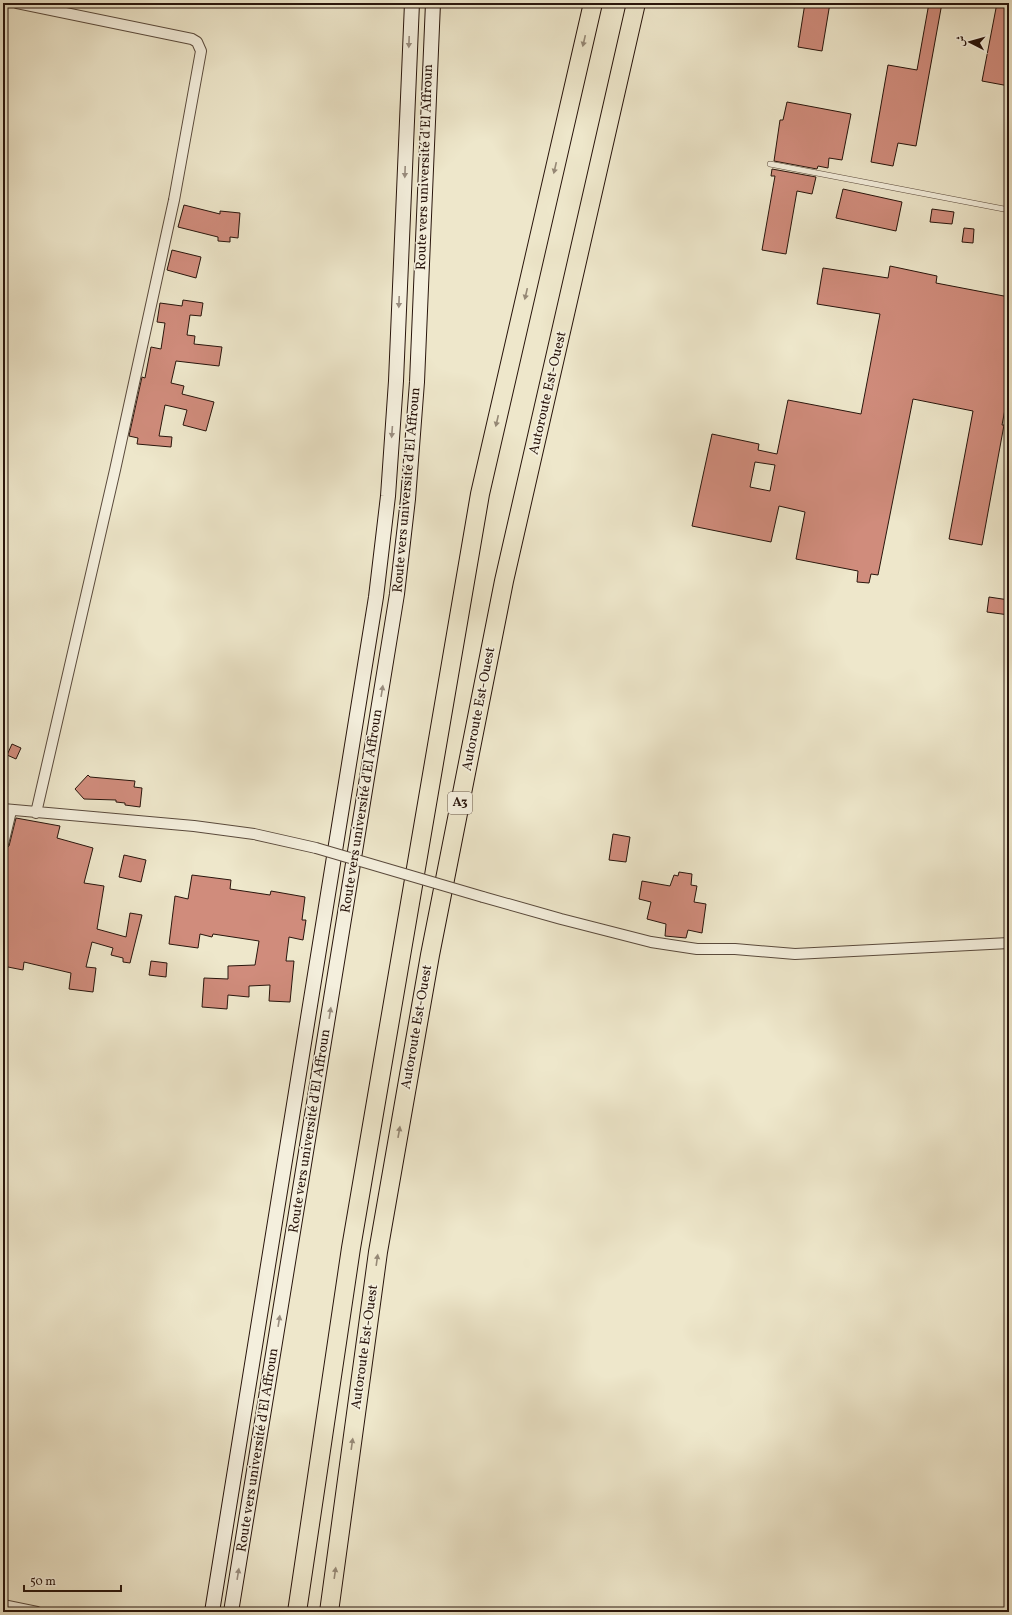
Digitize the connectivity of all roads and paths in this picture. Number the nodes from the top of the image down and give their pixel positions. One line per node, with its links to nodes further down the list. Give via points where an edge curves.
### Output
1 (17, 3): 9 (street, via 192,39 197,42 201,51 169,224)
2 (412, 3): 14 (main road, Route vers université d'El Affroun, one-way to 14, via 396,382 388,496 376,597)
3 (433, 3): 15 (main road, Route vers université d'El Affroun, one-way to 3, via 397,594 408,499 417,382)
4 (593, 3): 16 (highway, Autoroute Est-Ouest / A3, one-way to 16, via 480,494 351,1248)
5 (636, 3): 17 (highway, Autoroute Est-Ouest / A3, one-way to 5, via 378,1252 430,955 504,581)
6 (770, 164): 7 (lane)
7 (1009, 210)
8 (7, 810): 9 (street); 10 (street)
9 (36, 813): 11 (street, bridge, via 194,826 254,834 316,848 561,919 644,940 697,949 795,954)
10 (3, 844)
11 (1009, 943)
12 (3, 1605): 13 (street)
13 (37, 1612)
14 (212, 1612)
15 (231, 1612)
16 (297, 1612)
17 (329, 1612)

